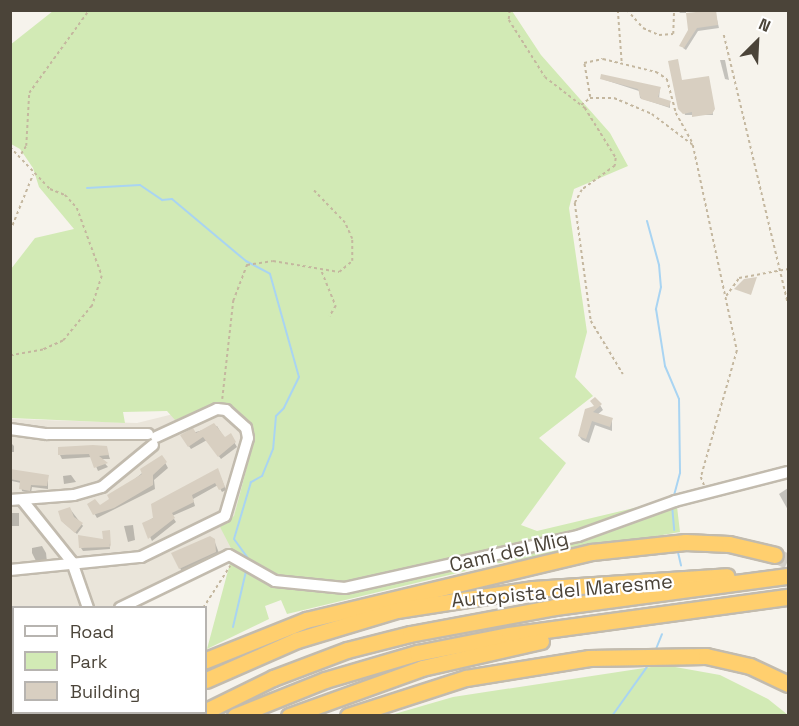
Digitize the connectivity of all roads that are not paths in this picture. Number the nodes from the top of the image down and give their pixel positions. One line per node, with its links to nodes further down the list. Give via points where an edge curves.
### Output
1 (10, 429): 2 (street, via 47,434 125,434)
2 (149, 440): 5 (street, via 138,459 122,474 88,492); 7 (street, via 221,409 236,418 248,433 225,516 141,557)
3 (789, 472): 14 (street, Camí del Mig, via 630,515 578,536 345,588 275,581 229,555)
4 (10, 500): 5 (street)
5 (23, 501): 7 (street)
6 (775, 555): 16 (highway, via 713,543 628,546)
7 (72, 562): 8 (street); 13 (street)
8 (10, 570)
9 (789, 571): 15 (highway, Autopista del Maresme, via 533,590)
10 (789, 576): 20 (highway, via 488,617 410,634 347,650 273,678)
11 (789, 597): 21 (highway, via 509,635 417,653 325,680)
12 (789, 604): 22 (highway, Autopista del Maresme, via 527,643 422,668)
13 (87, 606)
14 (124, 606)
15 (419, 606): 16 (highway); 18 (highway, Autopista del Maresme, via 297,640)
16 (337, 612): 17 (highway, via 266,634)
17 (207, 660)
18 (207, 680)
19 (789, 684): 23 (highway, via 757,668 706,656 589,658 466,678)
20 (207, 711)
21 (235, 716)
22 (289, 716)
23 (348, 716)

